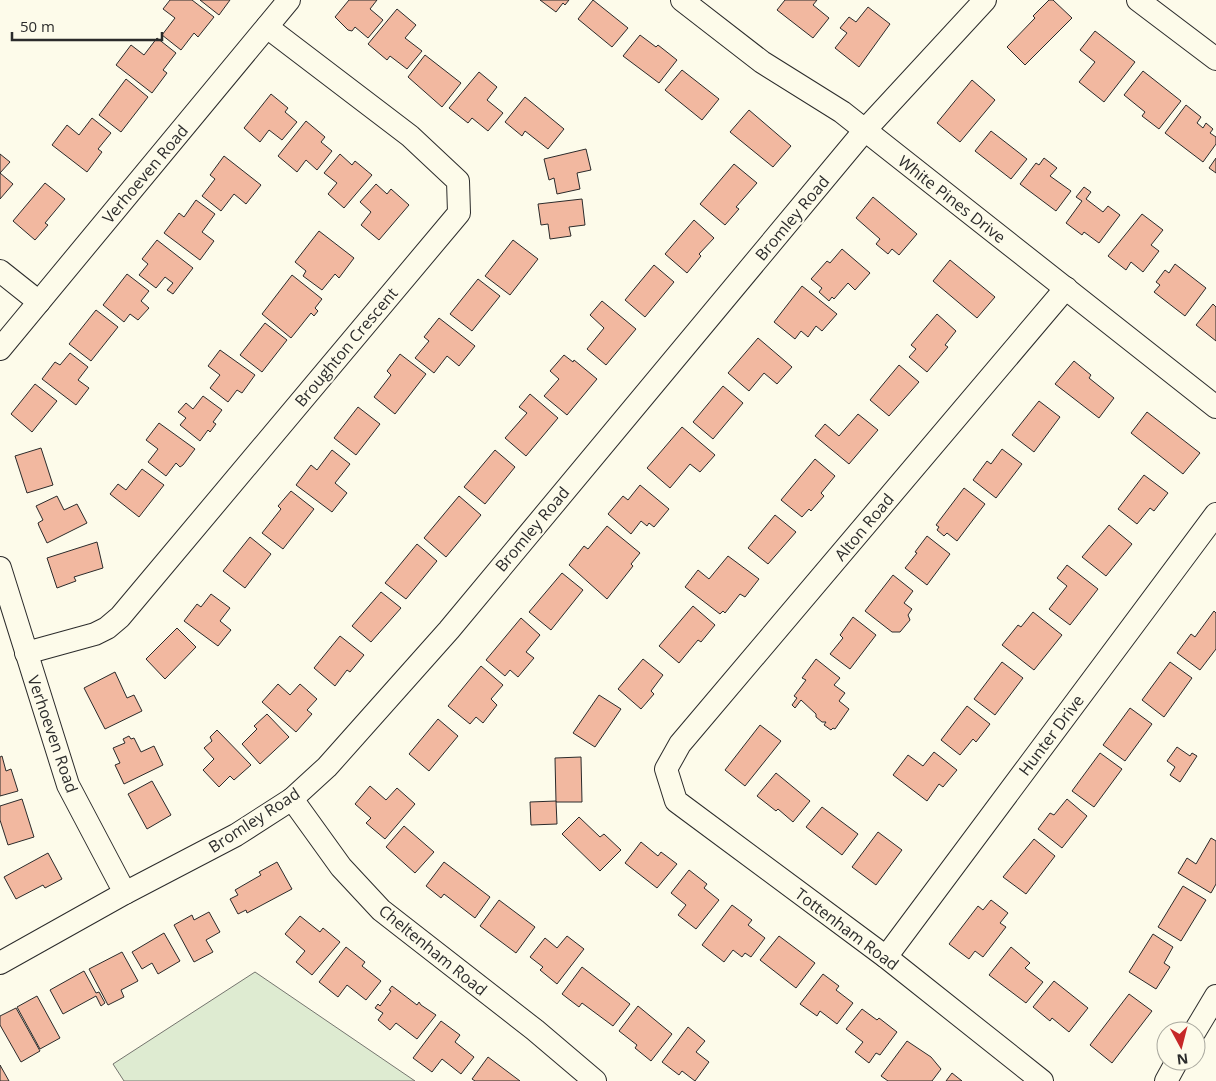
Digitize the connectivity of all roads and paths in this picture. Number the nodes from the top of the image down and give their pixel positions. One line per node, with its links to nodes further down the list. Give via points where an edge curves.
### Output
1 (289, 0): 5 (street, Verhoeven Road)
2 (682, 0): 7 (street, White Pines Drive, via 762,62)
3 (985, 0): 7 (street, Bromley Road)
4 (1138, 0): 6 (street)
5 (267, 28): 10 (street, Verhoeven Road); 15 (street, Broughton Crescent, via 410,136 458,180 459,213 120,617 95,634)
6 (1216, 59)
7 (865, 130): 9 (street, White Pines Drive); 17 (street, Bromley Road, via 449,630 327,768)
8 (0, 271): 10 (street)
9 (1066, 288): 12 (street, White Pines Drive); 16 (street, Alton Road, via 680,744)
10 (38, 302): 11 (street, Verhoeven Road)
11 (0, 349)
12 (1216, 407)
13 (1216, 514): 19 (street, Hunter Drive)
14 (0, 568): 15 (street, Verhoeven Road)
15 (26, 653): 18 (street, Verhoeven Road, via 68,786)
16 (666, 769): 19 (street, Tottenham Road, via 676,802)
17 (292, 799): 18 (street, Bromley Road, via 236,835); 23 (street, Cheltenham Road, via 341,867 382,910)
18 (125, 893): 20 (street, Bromley Road)
19 (886, 957): 24 (street, Tottenham Road)
20 (0, 963)
21 (1216, 996): 22 (street)
22 (1201, 1021)
23 (595, 1081)
24 (1042, 1081)

